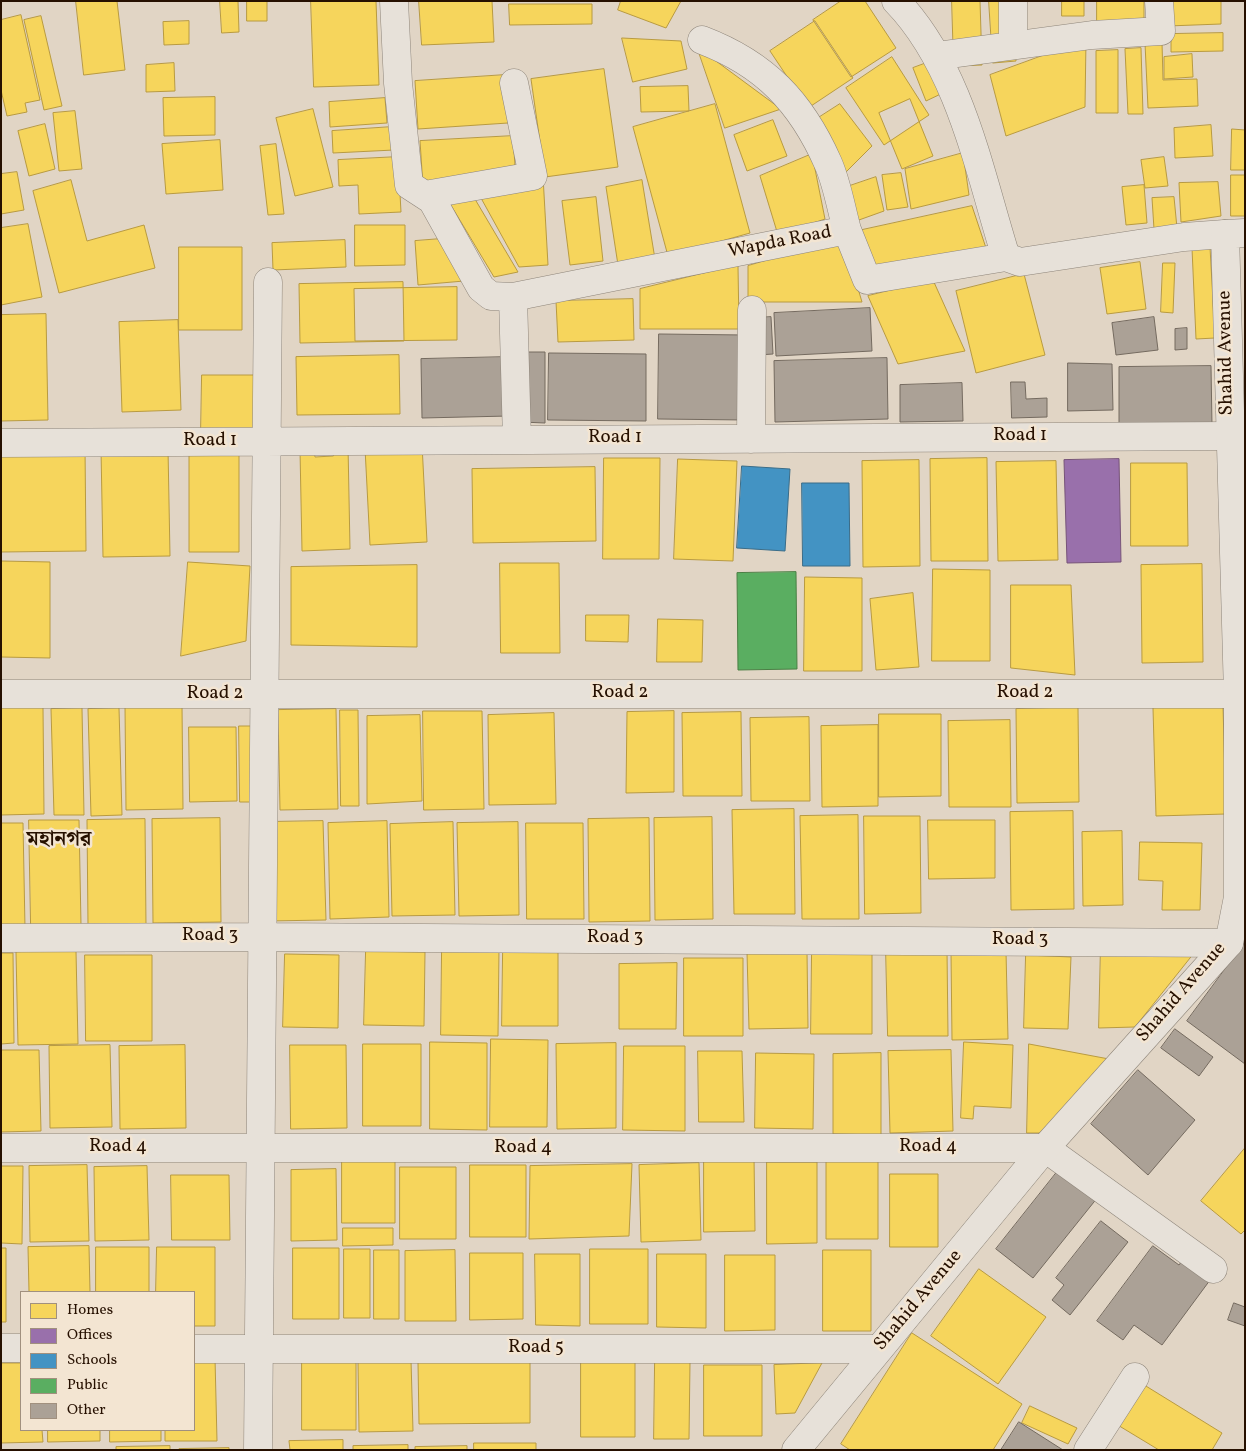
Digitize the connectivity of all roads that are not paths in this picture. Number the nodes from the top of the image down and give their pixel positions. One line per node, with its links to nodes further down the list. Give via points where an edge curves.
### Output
1 (394, 1): 9 (street, Wapda Road, via 398,83 409,185)
2 (896, 1): 7 (street, via 918,25)
3 (1013, 1): 6 (street)
4 (1159, 1): 6 (street, via 1161,31 1092,35)
5 (702, 40): 10 (street, via 728,50 759,69 805,119 829,164)
6 (1013, 46): 7 (street)
7 (936, 56): 12 (street, via 955,92)
8 (514, 83): 9 (street, via 533,176)
9 (424, 195): 14 (street, Wapda Road, via 432,200 481,288 491,296)
10 (847, 230): 12 (street, Wapda Road, via 867,280); 14 (street, Wapda Road)
11 (1235, 234): 12 (street, Wapda Road, via 1184,237 1020,262); 16 (street, Shahid Avenue)
12 (1006, 257)
13 (268, 282): 19 (street)
14 (513, 297): 18 (street)
15 (752, 310): 17 (street)
16 (1229, 436): 17 (street, Road 1); 22 (street, Shahid Avenue)
17 (751, 439): 18 (street, Road 1)
18 (517, 440): 19 (street, Road 1)
19 (267, 442): 20 (street, Road 1); 23 (street)
20 (1, 443)
21 (1, 694): 23 (street, Road 2)
22 (1238, 694): 23 (street, Road 2); 26 (street, Shahid Avenue, via 1238,897)
23 (264, 695): 24 (street)
24 (263, 937): 25 (street, Road 3); 26 (street, Road 3); 29 (street)
25 (1, 938)
26 (1229, 942): 28 (street, Shahid Avenue)
27 (1, 1148): 29 (street, Road 4)
28 (1045, 1148): 29 (street, Road 4); 30 (street); 35 (street, Shahid Avenue)
29 (260, 1149): 34 (street)
30 (1213, 1270)
31 (1, 1348): 32 (street)
32 (20, 1348)
33 (195, 1349): 34 (street, Road 5)
34 (259, 1349): 35 (street, Road 5); 37 (street)
35 (878, 1349): 38 (street, Shahid Avenue)
36 (1135, 1377): 39 (street)
37 (258, 1450)
38 (796, 1450)
39 (1088, 1450)

